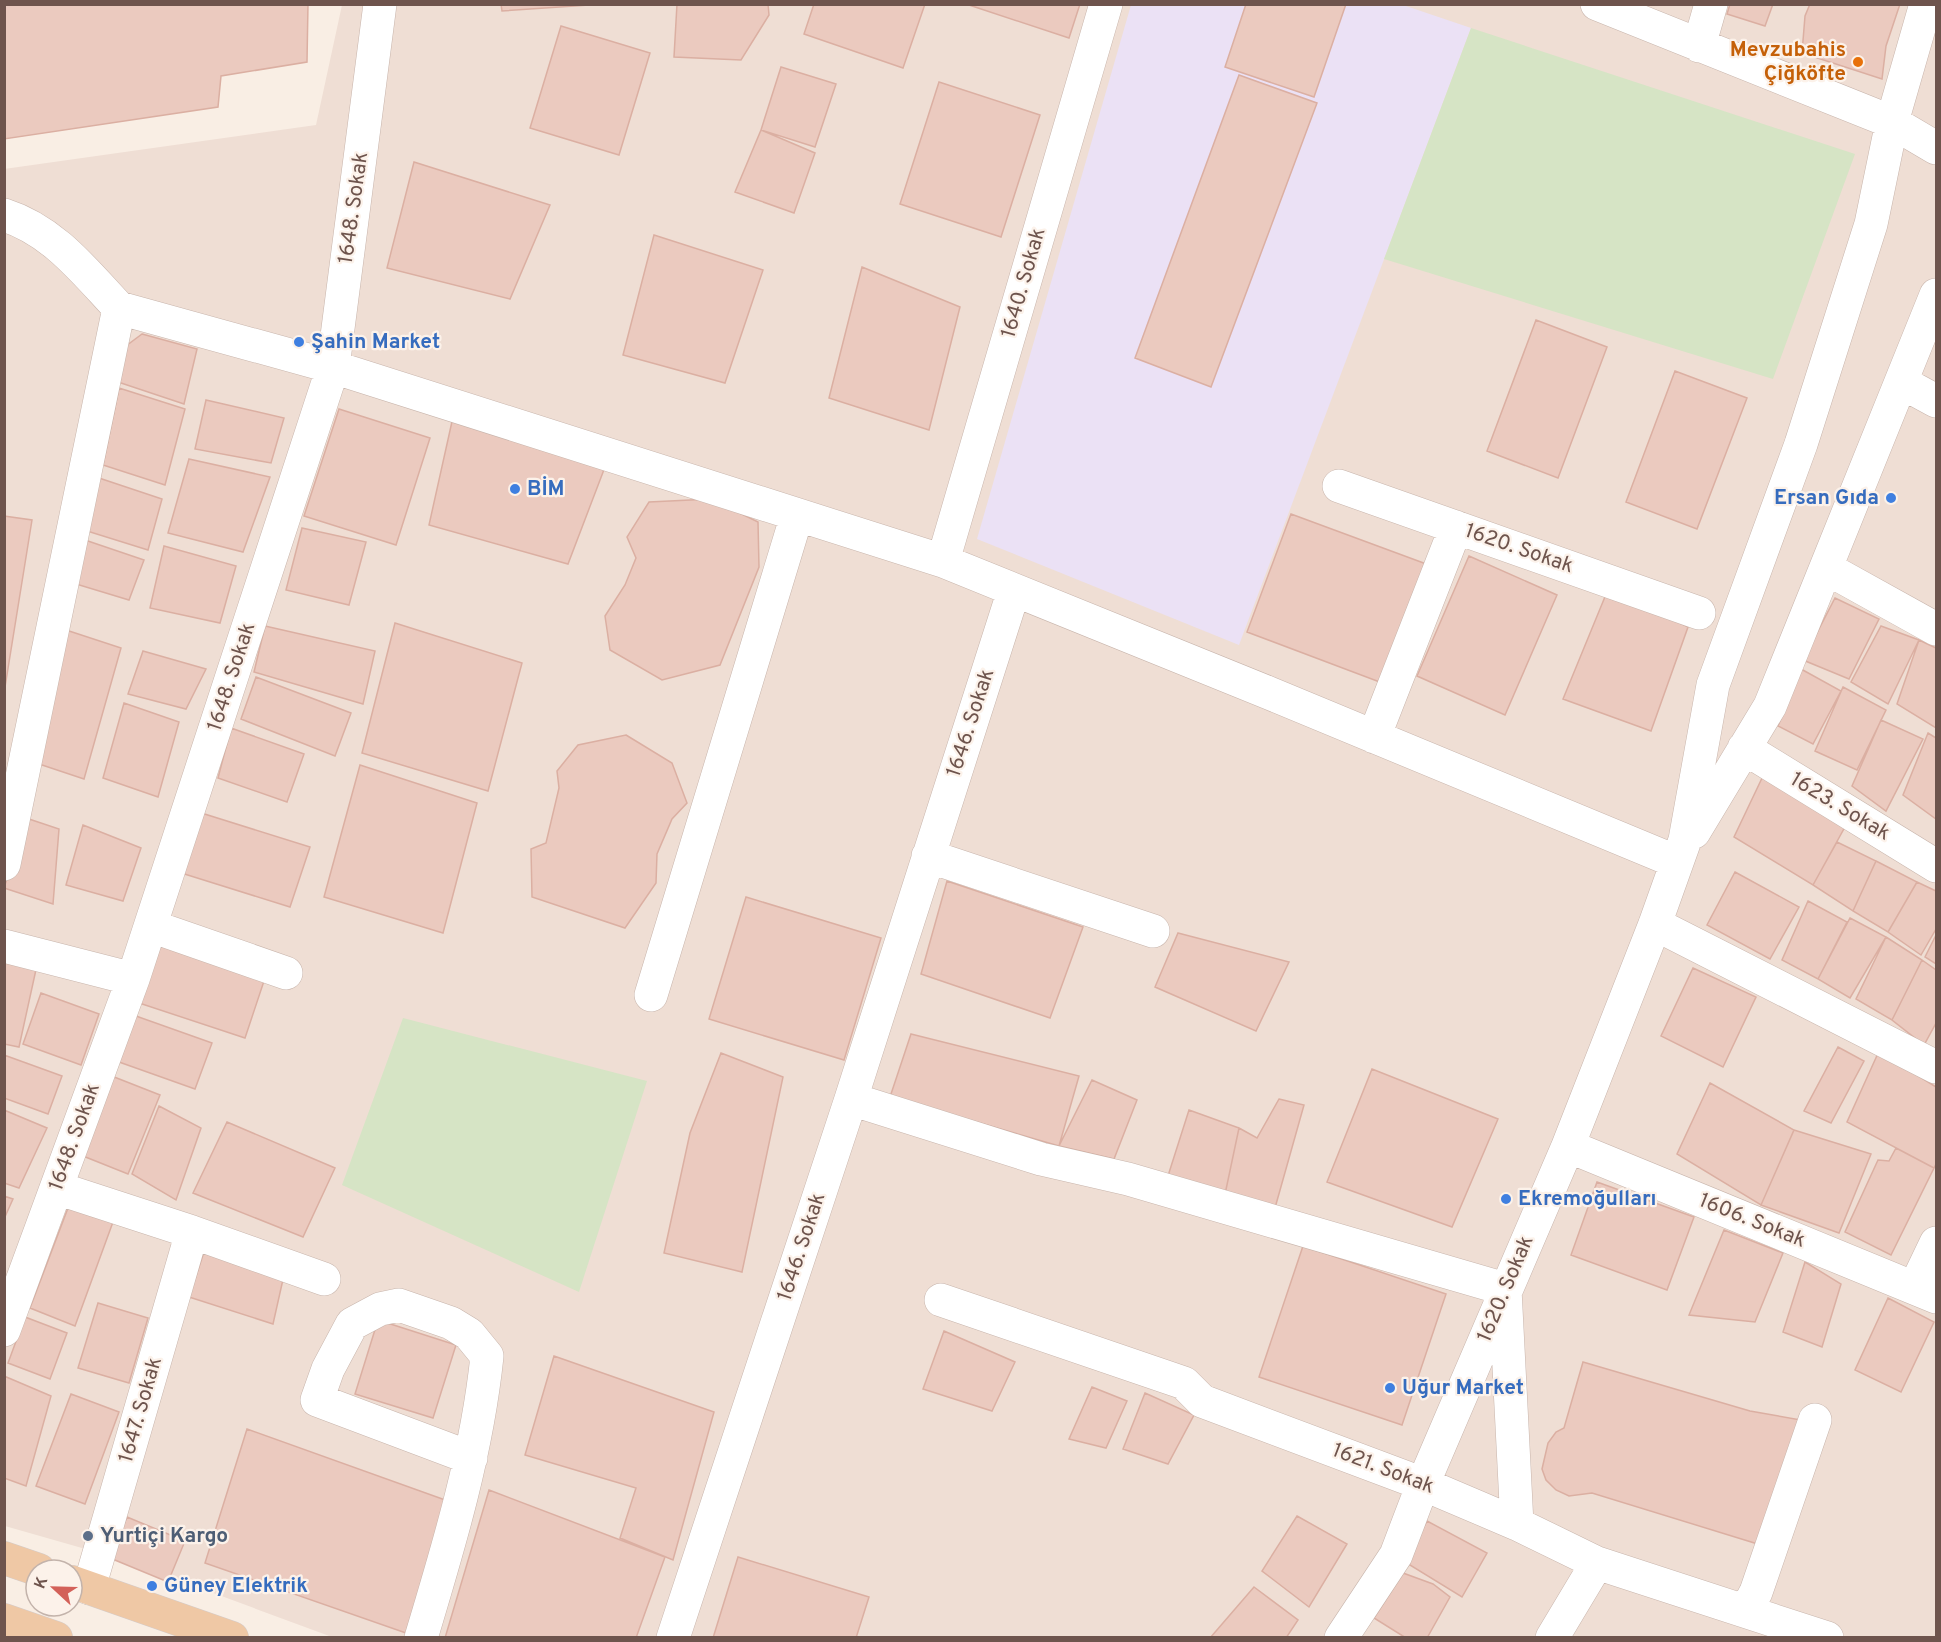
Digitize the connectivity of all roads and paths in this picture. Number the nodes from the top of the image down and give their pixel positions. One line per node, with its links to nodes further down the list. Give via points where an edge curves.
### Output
1 (380, 4): 12 (street, 1648. Sokak)
2 (1106, 4): 18 (street, 1640. Sokak)
3 (1597, 4): 6 (street)
4 (1711, 4): 6 (street)
5 (1926, 4): 7 (street)
6 (1699, 46): 7 (street)
7 (1892, 122): 8 (street); 26 (street, via 1868,235 1801,444 1713,685)
8 (1936, 148)
9 (4, 215): 11 (street, via 35,227 54,240)
10 (1936, 295): 13 (street)
11 (119, 308): 12 (street); 27 (street)
12 (333, 367): 16 (street); 30 (street, 1648. Sokak)
13 (1901, 382): 14 (street); 19 (street)
14 (1936, 401)
15 (1339, 486): 17 (street, 1620. Sokak)
16 (797, 515): 18 (street); 35 (street)
17 (1456, 527): 21 (street, 1620. Sokak); 23 (street)
18 (943, 561): 20 (street)
19 (1826, 568): 22 (street); 24 (street, via 1770,706)
20 (1014, 590): 23 (street); 25 (street, 1646. Sokak)
21 (1699, 613)
22 (1936, 629)
23 (1374, 737): 26 (street)
24 (1744, 748): 26 (street); 28 (street, 1623. Sokak)
25 (928, 856): 31 (street); 37 (street, 1646. Sokak)
26 (1677, 862): 29 (street, 1620. Sokak)
27 (4, 864)
28 (1936, 866)
29 (1655, 924): 36 (street); 38 (street, 1620. Sokak)
30 (151, 926): 33 (street); 34 (street, 1648. Sokak)
31 (1153, 931)
32 (4, 946): 34 (street)
33 (286, 974)
34 (133, 979): 39 (street, 1648. Sokak)
35 (651, 995)
36 (1936, 1067)
37 (851, 1099): 43 (street, via 1041,1159 1128,1179); 61 (street, 1646. Sokak)
38 (1568, 1146): 43 (street, 1620. Sokak); 44 (street, 1606. Sokak)
39 (57, 1188): 40 (street); 46 (street, 1648. Sokak)
40 (192, 1232): 42 (street); 54 (street, 1647. Sokak)
41 (1936, 1243): 44 (street)
42 (324, 1279)
43 (1505, 1289): 49 (street, 1620. Sokak); 50 (street)
44 (1926, 1292)
45 (941, 1300): 49 (street, 1621. Sokak, via 1184,1383 1202,1401)
46 (4, 1330)
47 (1815, 1420): 57 (street, via 1756,1592)
48 (471, 1458): 48 (street, via 317,1401 328,1369 352,1324 380,1309 399,1305 451,1323 469,1334 487,1356); 60 (street)
49 (1423, 1484): 50 (street, 1621. Sokak); 62 (street, 1620. Sokak, via 1396,1555)
50 (1517, 1524): 52 (street, 1621. Sokak)
51 (4, 1558): 53 (main road)
52 (1597, 1563): 57 (street, 1621. Sokak); 63 (street)
53 (24, 1565)
54 (84, 1572)
55 (84, 1586): 59 (main road)
56 (4, 1620): 58 (main road)
57 (1757, 1622): 64 (street, 1621. Sokak)
58 (56, 1638)
59 (232, 1638)
60 (421, 1638)
61 (673, 1638)
62 (1341, 1638)
63 (1552, 1638)
64 (1827, 1638)

